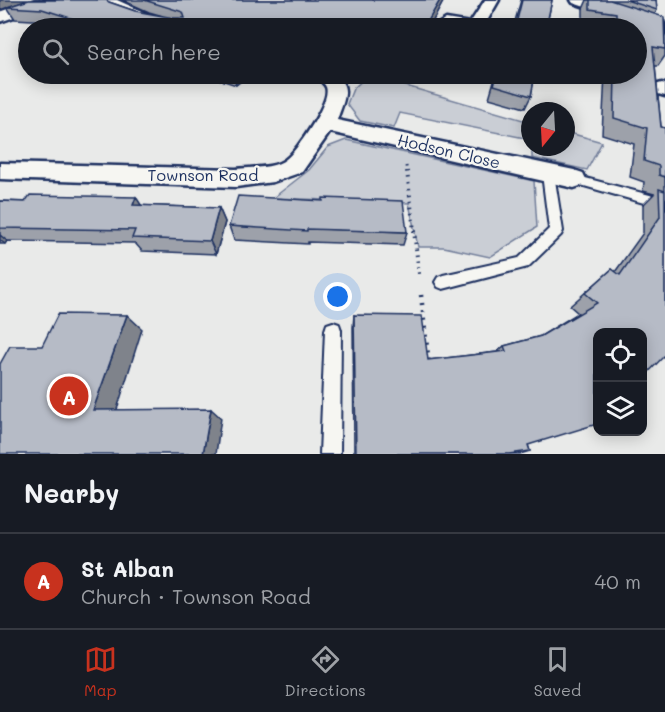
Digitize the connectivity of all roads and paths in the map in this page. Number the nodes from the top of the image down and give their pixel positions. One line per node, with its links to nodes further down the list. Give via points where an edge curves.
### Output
1 (48, 0): 5 (street)
2 (105, 0): 6 (street)
3 (492, 0): 7 (street)
4 (578, 0): 8 (street)
5 (0, 16)
6 (146, 18)
7 (481, 18)
8 (632, 18)
9 (647, 23): 10 (street)
10 (665, 29)
11 (335, 84): 12 (street, Townson Road)
12 (325, 124): 13 (street, Hodson Close); 14 (street, Townson Road, via 294,166 273,173 236,178)
13 (403, 141): 15 (street, Hodson Close); 18 (path)
14 (0, 171)
15 (548, 174): 16 (street, Hodson Close); 19 (lane, via 556,231 523,263)
16 (574, 179): 17 (lane)
17 (665, 204)
18 (419, 280)
19 (443, 282)
20 (421, 292): 22 (path)
21 (333, 330): 23 (lane)
22 (430, 373)
23 (330, 454)

